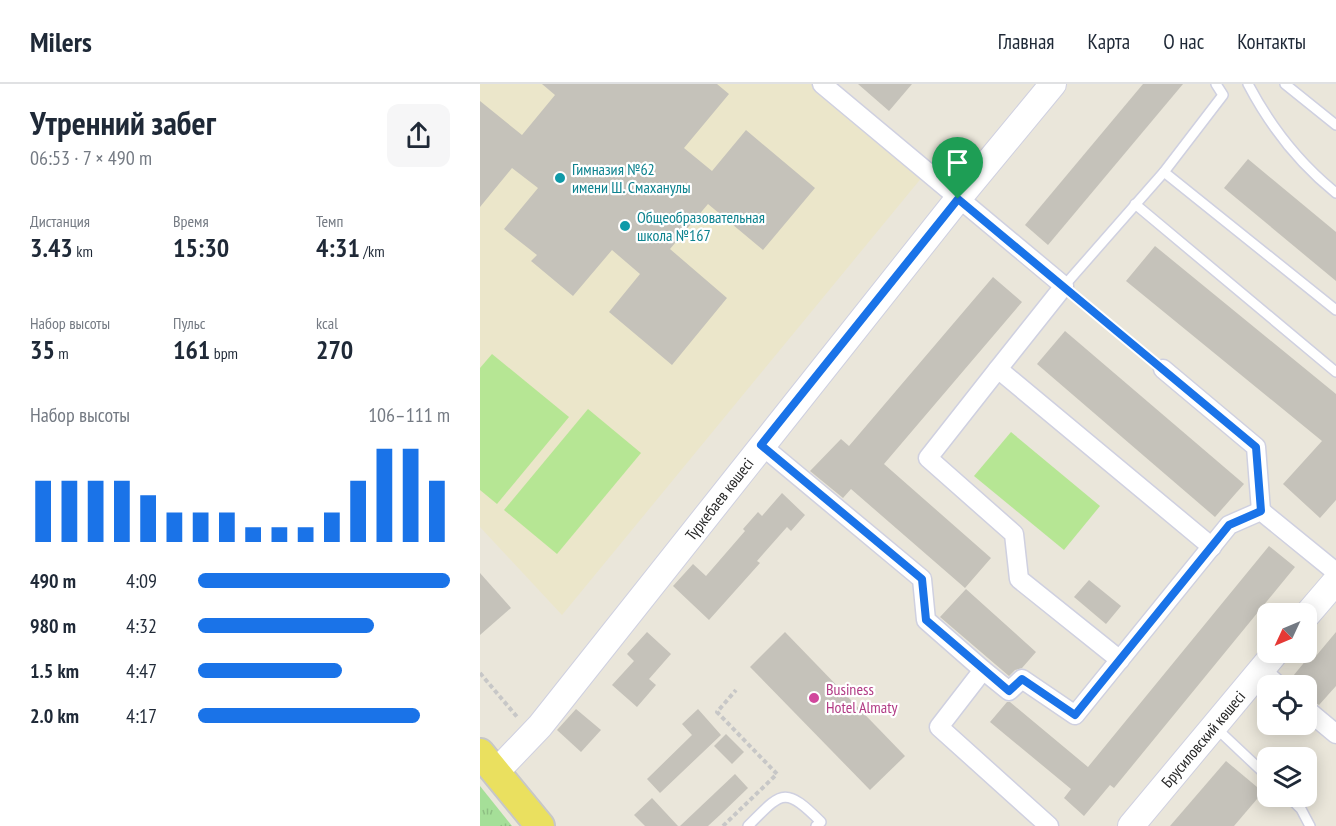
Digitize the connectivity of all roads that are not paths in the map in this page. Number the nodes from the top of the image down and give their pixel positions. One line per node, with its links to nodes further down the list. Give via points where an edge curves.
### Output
1 (1053, 84): 9 (street, Түркебаев көшесі)
2 (1216, 84): 7 (lane, via 1223,95)
3 (1248, 84): 8 (lane, via 1264,114 1313,174)
4 (1285, 84): 6 (lane)
5 (827, 86): 9 (street)
6 (1336, 125)
7 (1164, 172): 10 (lane); 12 (lane)
8 (1336, 193)
9 (958, 199): 11 (street); 16 (street, Түркебаев көшесі)
10 (1135, 204): 11 (lane); 15 (lane)
11 (1064, 286): 13 (street)
12 (1336, 310)
13 (998, 369): 18 (street); 22 (street, via 928,458 1014,534 1019,579)
14 (1162, 369): 17 (street, via 1256,447)
15 (1336, 372)
16 (761, 445): 24 (street, via 922,579 926,620); 28 (street, Түркебаев көшесі, via 540,726)
17 (1261, 511): 18 (street, via 1229,525); 19 (street)
18 (1212, 547): 22 (street)
19 (1336, 572)
20 (1330, 591): 21 (street)
21 (1317, 605)
22 (1120, 660): 24 (street, via 1075,715 1022,679 1009,691)
23 (1272, 669): 26 (street, Брусиловский көшесі)
24 (983, 670): 34 (street, via 939,727)
25 (1317, 718): 27 (street)
26 (1214, 727): 29 (lane); 35 (street, Брусиловский көшесі)
27 (1336, 734)
28 (488, 762): 31 (main road)
29 (1257, 767)
30 (1299, 807): 36 (lane)
31 (540, 826)
32 (748, 826): 33 (lane, via 776,799 788,796 801,802 821,822)
33 (816, 826)
34 (1049, 826)
35 (1131, 826)
36 (1310, 826)

